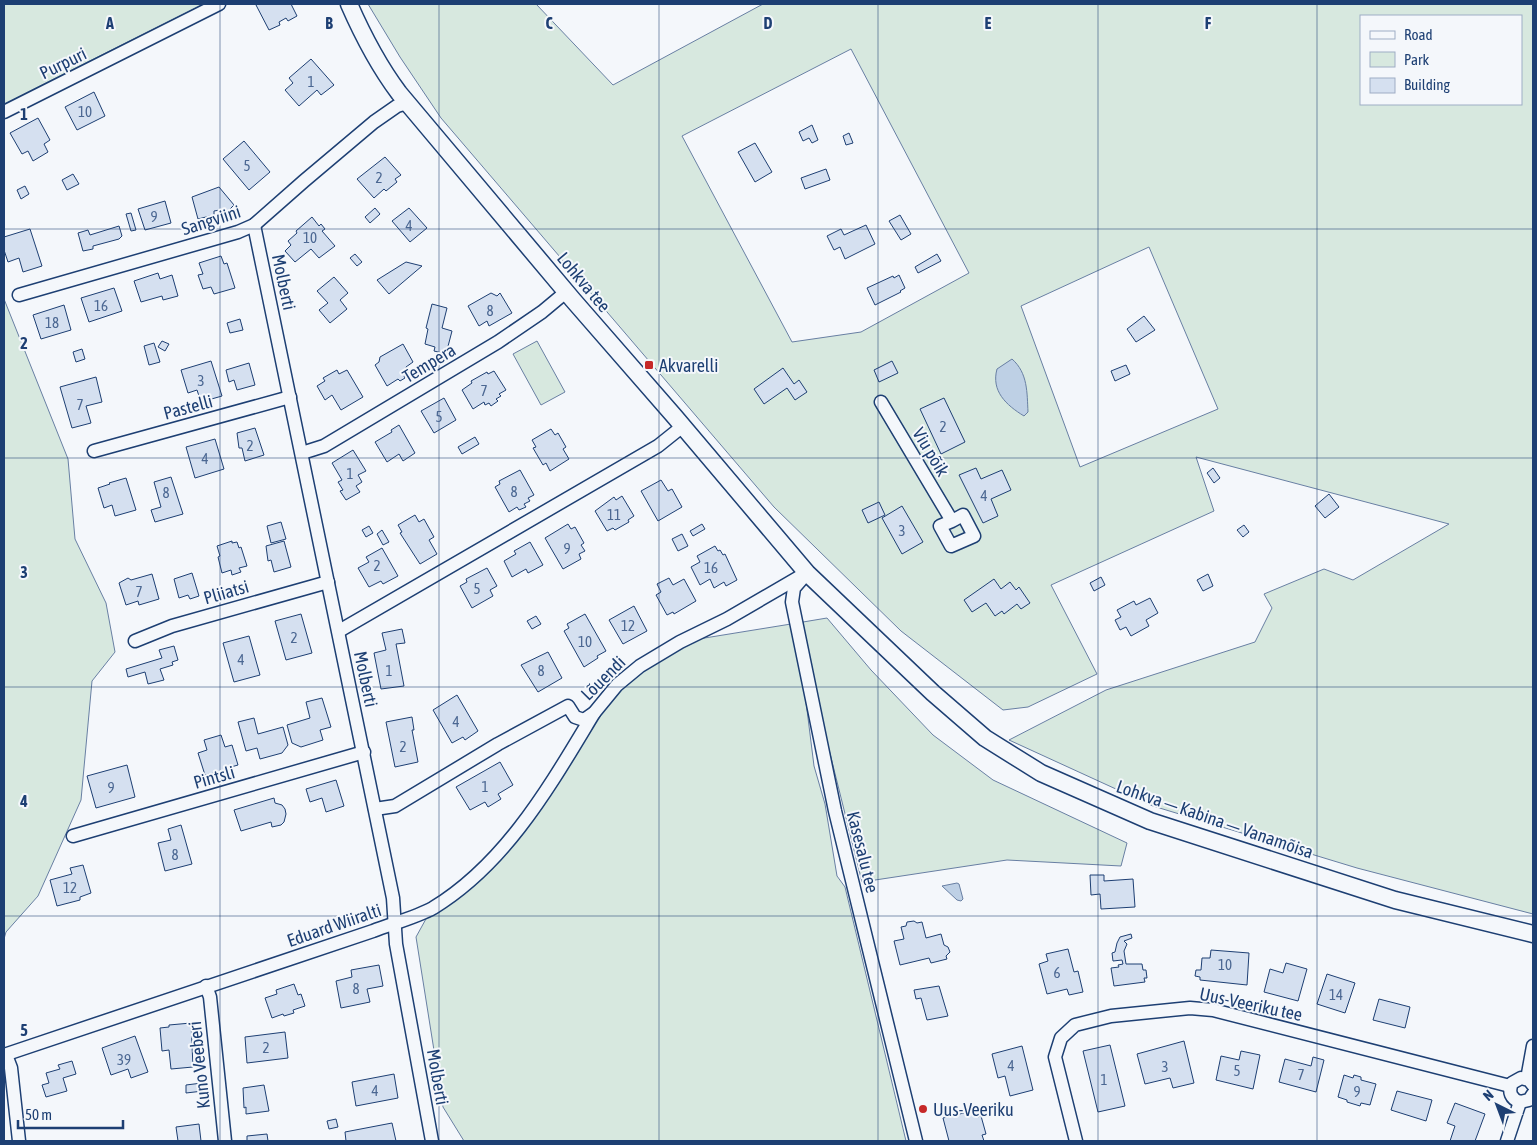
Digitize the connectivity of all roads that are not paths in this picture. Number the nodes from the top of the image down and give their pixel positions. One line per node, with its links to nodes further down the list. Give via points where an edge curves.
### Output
1 (219, 4): 4 (street, Purpuri)
2 (349, 4): 3 (street, Lohkva tee, via 367,44)
3 (407, 103): 5 (street, Sangviini, via 374,122); 6 (street, Lohkva tee)
4 (4, 112)
5 (254, 225): 7 (street, Sangviini); 8 (street, Molberti)
6 (566, 292): 10 (street, Lohkva tee); 12 (street, Tempera, via 498,342 324,446)
7 (19, 295)
8 (290, 396): 11 (street, Pastelli); 12 (street, Molberti)
9 (881, 402): 13 (street, Viu põik)
10 (683, 426): 14 (street, Lohkva tee); 16 (street, via 658,446)
11 (94, 451)
12 (302, 453): 15 (street, Molberti)
13 (952, 521)
14 (807, 573): 18 (street, Lõuendi, via 640,666 616,685); 23 (street, Lohkva — Kabina — Vanamõisa, via 956,714 1000,748 1041,773 1150,821 1201,838 1395,900); 34 (street, Kasesalu tee, via 794,588 792,602 835,811)
15 (328, 582): 16 (street, Molberti); 17 (street, Pliiatsi, via 172,626)
16 (339, 631): 19 (street, Molberti)
17 (135, 641)
18 (594, 713): 20 (street, Lõuendi, via 584,720 575,717 568,706 395,806); 22 (street, Eduard Wiiralti, via 549,788 495,857 461,888 432,908)
19 (364, 752): 20 (street, Molberti); 21 (street, Pintsli)
20 (375, 809): 22 (street, Molberti, via 394,898)
21 (73, 836)
22 (395, 923): 24 (street, Eduard Wiiralti); 33 (street, Molberti, via 396,944)
23 (1533, 934)
24 (206, 986): 26 (street, Eduard Wiiralti); 32 (street, Kuno Veeberi, via 210,996)
25 (1533, 1046): 27 (street)
26 (5, 1055): 31 (street, via 11,1068)
27 (1530, 1082): 28 (street, via 1517,1079)
28 (1510, 1086): 30 (street, via 1512,1097); 35 (street, Uus-Veeriku tee, via 1213,1010 1190,1008 1111,1016 1076,1025 1061,1038 1055,1057)
29 (1533, 1094): 30 (street, via 1529,1100)
30 (1520, 1102): 36 (street)
31 (19, 1141)
32 (225, 1141)
33 (432, 1141)
34 (916, 1141)
35 (1076, 1141)
36 (1507, 1141)

